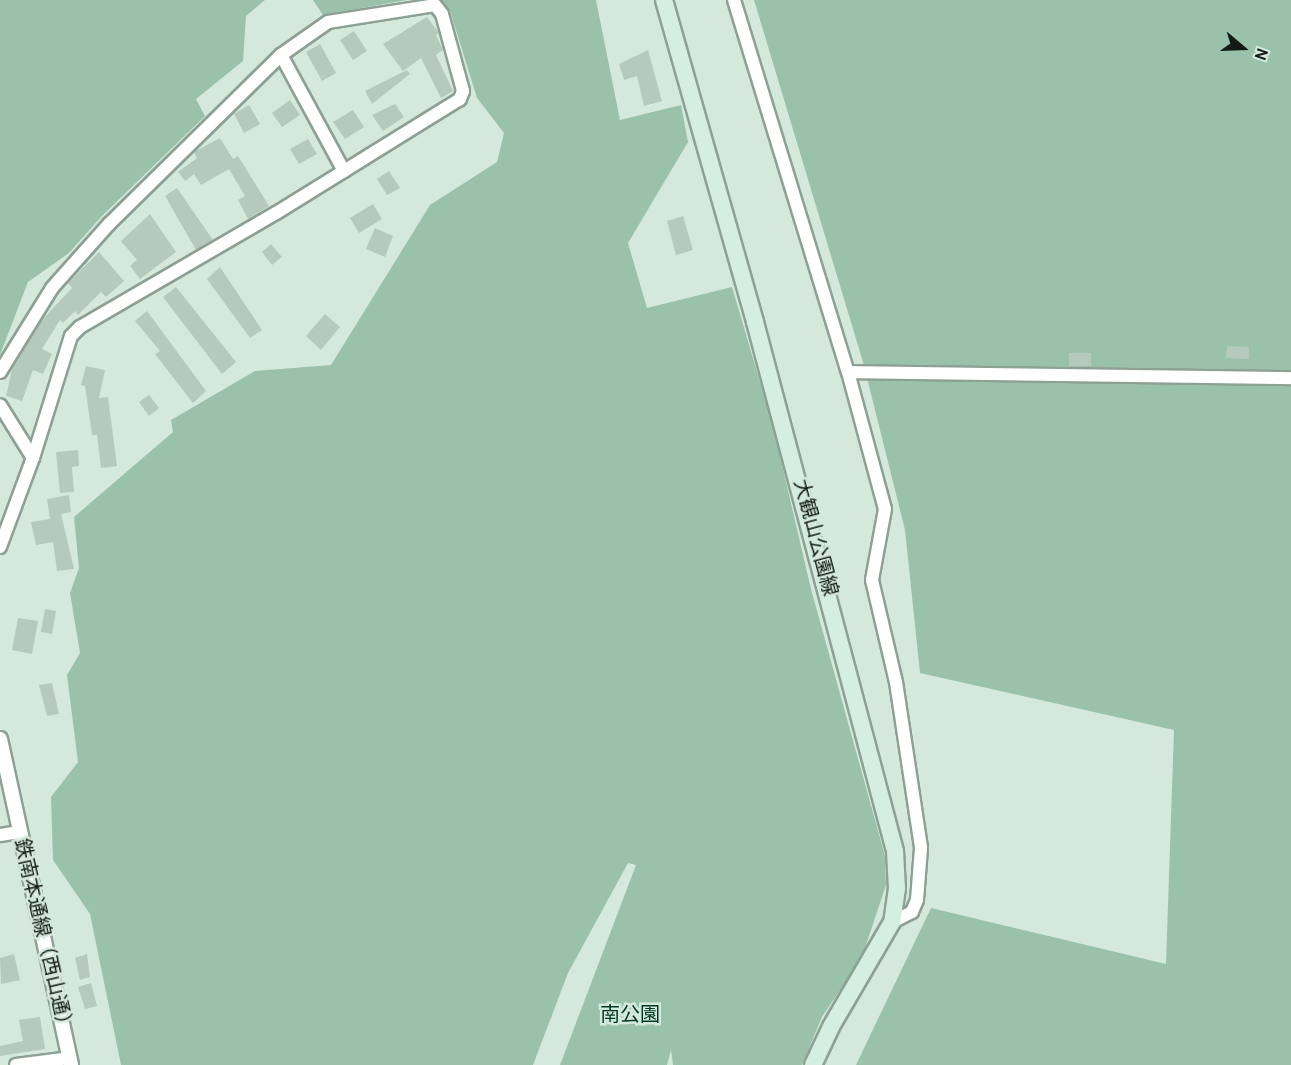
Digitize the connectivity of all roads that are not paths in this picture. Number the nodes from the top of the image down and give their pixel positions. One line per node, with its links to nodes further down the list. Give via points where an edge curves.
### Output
1 (664, 0): 14 (main road, 大観山公園線, via 804,502 895,851 897,888)
2 (734, 0): 6 (street)
3 (281, 55): 4 (street); 4 (street, via 328,22 420,5 435,5 442,14 463,92 460,99); 5 (street, via 109,224 52,288)
4 (344, 171): 9 (street, via 80,327 71,336)
5 (0, 372)
6 (848, 372): 7 (street); 14 (street, via 885,509 872,580 896,682 921,848 917,900 912,912)
7 (1291, 378)
8 (0, 405): 9 (street)
9 (33, 459): 10 (street)
10 (0, 547)
11 (0, 739): 12 (street, 鉄南本通線（西山通）)
12 (18, 832): 13 (street); 15 (street, 鉄南本通線（西山通）)
13 (0, 835)
14 (892, 922): 17 (main road, 大観山公園線)
15 (70, 1061): 16 (street)
16 (16, 1065)
17 (813, 1065)

